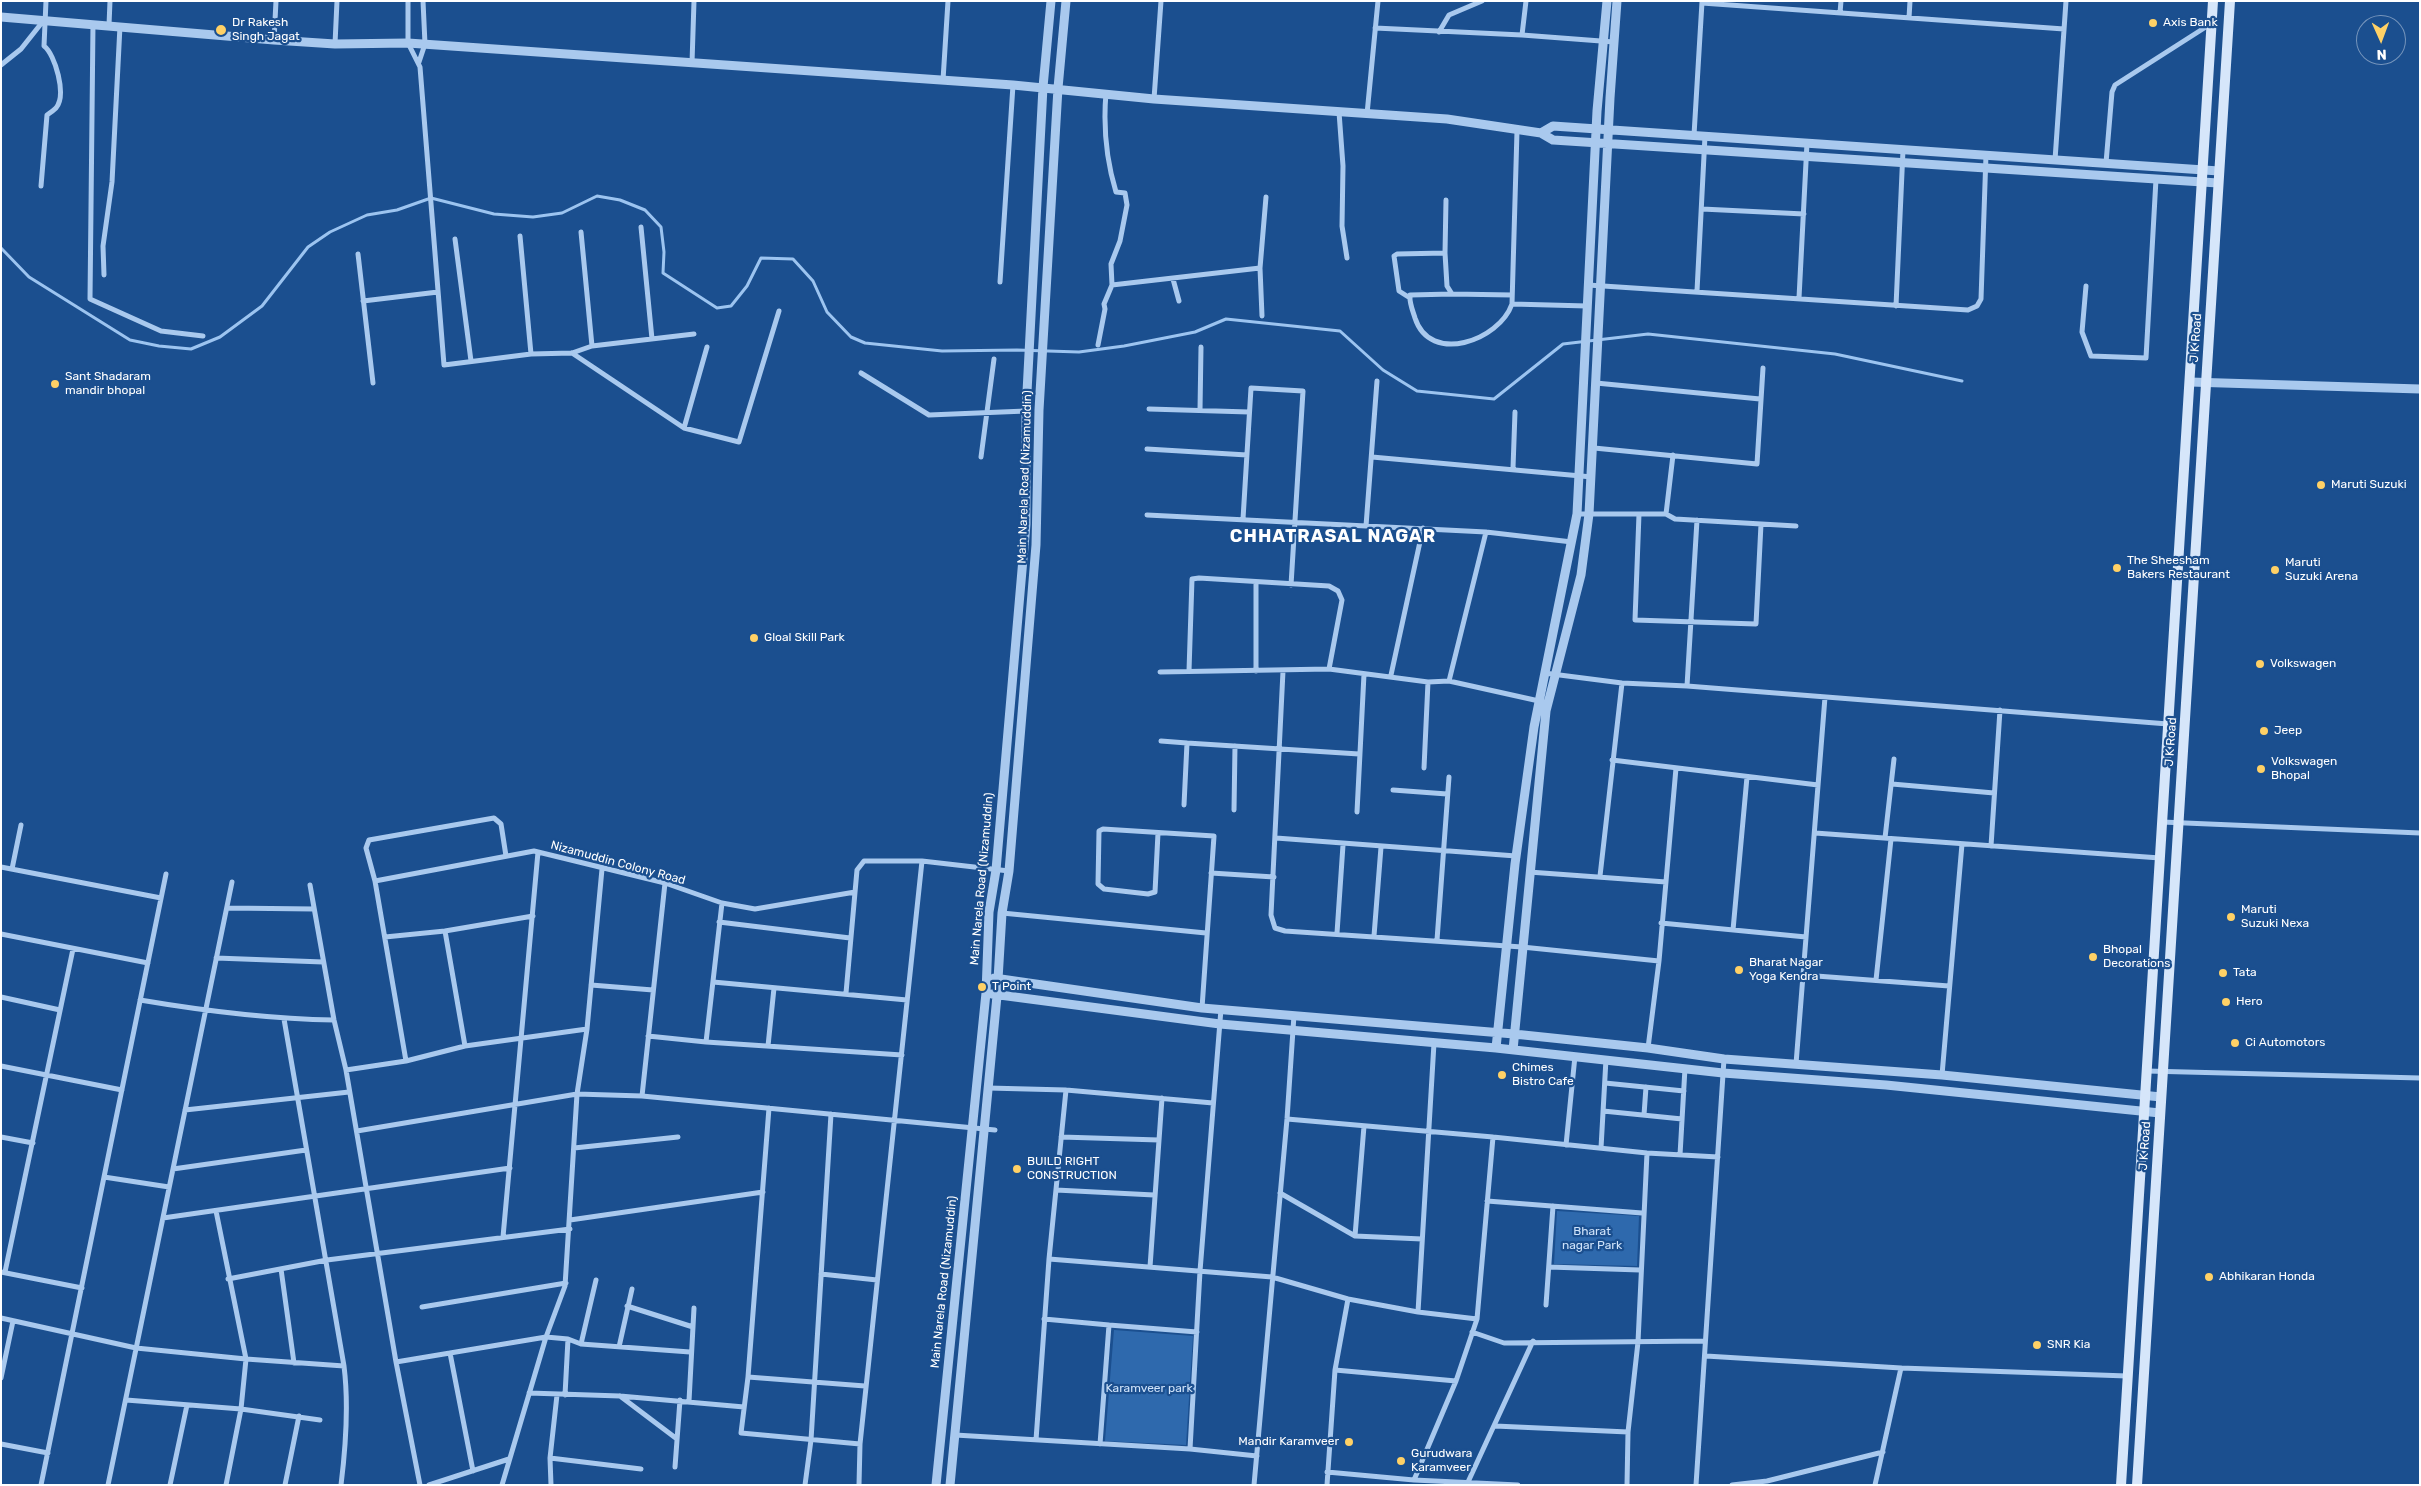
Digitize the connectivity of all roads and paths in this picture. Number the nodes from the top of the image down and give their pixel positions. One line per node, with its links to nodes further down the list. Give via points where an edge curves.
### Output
1 (46, 1): 26 (street)
2 (110, 1): 29 (street)
3 (276, 1): 35 (street)
4 (337, 1): 39 (street)
5 (408, 1): 38 (street)
6 (423, 1): 40 (street)
7 (694, 1): 42 (street)
8 (948, 1): 44 (street)
9 (1051, 1): 46 (street, Main Narela Road (Nizamuddin))
10 (1066, 1): 47 (street, Main Narela Road (Nizamuddin))
11 (1161, 1): 49 (street)
12 (1378, 1): 31 (street)
13 (1482, 1): 33 (street, via 1449,15)
14 (1526, 1): 34 (street)
15 (1607, 1): 36 (street)
16 (1617, 1): 37 (street)
17 (1841, 1): 23 (street)
18 (1910, 1): 25 (street)
19 (2066, 1): 32 (street)
20 (2213, 1): 27 (main road, J K Road)
21 (2230, 1): 70 (main road, J K Road)
22 (1702, 2): 23 (street); 56 (street)
23 (1840, 13): 25 (street)
24 (1, 17): 26 (street)
25 (1909, 18): 32 (street)
26 (45, 20): 28 (street); 43 (street, via 21,49); 74 (street, via 44,46 51,51 60,93 57,107 47,115)
27 (2212, 23): 67 (street, via 2115,85); 69 (main road, J K Road)
28 (93, 24): 29 (street); 108 (street, via 90,299 161,331)
29 (110, 25): 30 (street)
30 (120, 26): 35 (street); 87 (street, via 112,182 103,246)
31 (1375, 28): 33 (street); 51 (street)
32 (2064, 29): 65 (street)
33 (1439, 32): 34 (street)
34 (1522, 35): 36 (street)
35 (274, 40): 39 (street)
36 (1604, 41): 37 (street); 52 (street)
37 (1614, 42): 53 (street)
38 (408, 43): 39 (street); 40 (street); 41 (street)
39 (335, 44)
40 (424, 44): 41 (street); 42 (street)
41 (419, 62): 95 (street)
42 (692, 63): 44 (street)
43 (1, 65)
44 (943, 80): 45 (street)
45 (1013, 85): 46 (street); 89 (street)
46 (1043, 87): 47 (street); 129 (street, Main Narela Road (Nizamuddin))
47 (1058, 88): 48 (street); 219 (street, Main Narela Road (Nizamuddin), via 1039,410 1036,545)
48 (1106, 93): 49 (street); 90 (street, via 1103,127 1109,167 1116,192 1125,193 1128,205 1111,264)
49 (1154, 99): 50 (street)
50 (1339, 112): 51 (street); 85 (street, via 1344,166 1342,226)
51 (1367, 114): 54 (street, via 1447,119)
52 (1596, 129): 53 (street); 55 (street, via 1553,126); 58 (street)
53 (1610, 130): 56 (street); 60 (street)
54 (1517, 131): 55 (street); 97 (street)
55 (1541, 133): 58 (street, via 1553,140)
56 (1694, 136): 57 (street)
57 (1705, 136): 59 (street); 61 (street)
58 (1596, 143): 60 (street); 91 (street)
59 (1807, 143): 62 (street); 64 (street)
60 (1609, 144): 61 (street); 92 (street)
61 (1704, 150): 64 (street); 77 (street)
62 (1903, 150): 63 (street); 66 (street)
63 (1986, 155): 65 (street); 68 (street)
64 (1806, 157): 66 (street); 78 (street)
65 (2055, 160): 67 (street)
66 (1902, 163): 68 (street); 104 (street)
67 (2106, 163): 69 (street)
68 (1986, 168): 71 (street); 104 (street, via 1981,299 1977,306 1968,310)
69 (2203, 170): 70 (street); 72 (main road, J K Road)
70 (2219, 171): 73 (main road, J K Road)
71 (2156, 180): 72 (street); 93 (street, via 2146,358 2091,356 2082,332)
72 (2202, 182): 73 (street); 121 (main road, J K Road)
73 (2218, 183): 124 (main road, J K Road)
74 (41, 186)
75 (1266, 197): 86 (street)
76 (1446, 200): 84 (street)
77 (1702, 209): 78 (street); 94 (street)
78 (1804, 214): 99 (street)
79 (640, 227): 109 (street)
80 (581, 232): 111 (street)
81 (520, 236): 115 (street)
82 (455, 239): 117 (street)
83 (358, 254): 100 (street)
84 (1445, 254): 96 (street, via 1447,286); 98 (street, via 1394,256 1399,291)
85 (1347, 258)
86 (1260, 268): 88 (street); 106 (street)
87 (104, 275)
88 (1173, 279): 90 (street); 101 (street)
89 (1000, 282)
90 (1112, 285): 110 (street, via 1104,304)
91 (1588, 286): 92 (street); 103 (street)
92 (1601, 286): 94 (street); 123 (street)
93 (2086, 286)
94 (1697, 291): 99 (street)
95 (438, 292): 100 (street); 117 (street, via 444,365)
96 (1452, 294): 97 (street); 98 (street, via 1412,294)
97 (1512, 295): 102 (street)
98 (1410, 298): 102 (street, via 1418,328 1426,337 1443,344 1471,343 1508,314)
99 (1800, 298): 104 (street)
100 (363, 301): 122 (street)
101 (1179, 301)
102 (1512, 304): 103 (street)
103 (1587, 306): 141 (street)
104 (1896, 306)
105 (779, 311): 133 (street, via 739,442)
106 (1262, 316)
107 (694, 334): 109 (street)
108 (203, 336)
109 (652, 339): 111 (street)
110 (1098, 344)
111 (592, 346): 114 (street)
112 (707, 347): 133 (street)
113 (1201, 347): 128 (street)
114 (572, 353): 115 (street); 133 (street)
115 (531, 354): 117 (street)
116 (994, 359): 130 (street)
117 (471, 362)
118 (1763, 368): 126 (street)
119 (861, 373): 130 (street, via 929,415)
120 (1377, 380): 139 (street)
121 (2190, 382): 124 (street); 177 (main road, J K Road)
122 (373, 383)
123 (1596, 383): 126 (street); 134 (street)
124 (2206, 383): 125 (street); 198 (main road, J K Road)
125 (2420, 389)
126 (1760, 399): 137 (street, via 1757,464)
127 (1149, 409): 128 (street)
128 (1200, 410): 131 (street)
129 (1026, 411): 130 (street); 218 (street, Main Narela Road (Nizamuddin), via 1026,524)
130 (987, 412): 138 (street)
131 (1249, 412): 136 (street); 150 (street, via 1251,388 1303,391)
132 (1515, 412): 140 (street)
133 (684, 428)
134 (1594, 448): 137 (street); 142 (street)
135 (1147, 450): 136 (street)
136 (1247, 455): 148 (street)
137 (1673, 455): 146 (street)
138 (981, 457)
139 (1372, 457): 140 (street); 152 (street)
140 (1513, 468): 141 (street)
141 (1580, 475): 142 (street); 143 (street)
142 (1592, 477): 144 (street)
143 (1577, 514): 144 (street); 156 (street)
144 (1589, 514): 145 (street); 167 (street, via 1581,575)
145 (1639, 514): 146 (street); 159 (street, via 1635,620)
146 (1666, 514): 149 (street)
147 (1147, 515): 148 (street)
148 (1242, 519): 150 (street)
149 (1697, 520): 151 (street); 159 (street)
150 (1296, 523): 152 (street); 158 (street)
151 (1761, 524): 153 (street); 159 (street, via 1756,624)
152 (1366, 526): 154 (street)
153 (1796, 526)
154 (1423, 528): 155 (street); 168 (street)
155 (1486, 532): 156 (street); 169 (street)
156 (1573, 542): 165 (street)
157 (1256, 583): 158 (street); 161 (street, via 1192,579); 162 (street)
158 (1291, 585): 160 (street, via 1329,586 1338,591 1342,600)
159 (1691, 621): 172 (street)
160 (1329, 669): 163 (street); 166 (street)
161 (1189, 671): 162 (street); 164 (street)
162 (1256, 671): 163 (street)
163 (1282, 671): 181 (street)
164 (1160, 672)
165 (1544, 673): 167 (street); 174 (street)
166 (1364, 674): 168 (street); 182 (street)
167 (1557, 675): 171 (street); 175 (street)
168 (1391, 676): 170 (street)
169 (1449, 681): 170 (street); 174 (street)
170 (1428, 682): 185 (street)
171 (1622, 683): 172 (street); 184 (street)
172 (1687, 686): 173 (street)
173 (1825, 697): 176 (street); 190 (street)
174 (1538, 700): 175 (street); 212 (street)
175 (1548, 703): 220 (street)
176 (2000, 710): 177 (street); 192 (street)
177 (2168, 724): 197 (main road, J K Road)
178 (1160, 741): 179 (street)
179 (1187, 743): 180 (street); 194 (street)
180 (1235, 746): 181 (street); 195 (street)
181 (1279, 748): 182 (street); 203 (street)
182 (1359, 754): 196 (street)
183 (1894, 759): 189 (street)
184 (1612, 760): 186 (street); 223 (street)
185 (1424, 768)
186 (1676, 768): 188 (street); 227 (street)
187 (1449, 777): 193 (street)
188 (1747, 777): 190 (street); 240 (street)
189 (1892, 784): 192 (street); 204 (street)
190 (1818, 785): 200 (street)
191 (1393, 790): 193 (street)
192 (1994, 793): 207 (street)
193 (1447, 794): 209 (street)
194 (1184, 805)
195 (1234, 810)
196 (1357, 812)
197 (2162, 822): 198 (street); 213 (main road, J K Road)
198 (2178, 823): 202 (street); 302 (main road, J K Road)
199 (22, 825): 216 (street)
200 (1815, 833): 204 (street); 246 (street)
201 (1158, 834): 201 (street, via 1099,831 1098,884 1104,889 1155,892); 221 (street, via 1214,836)
202 (2420, 834)
203 (1276, 838): 206 (street); 224 (street)
204 (1888, 838): 205 (street); 259 (street)
205 (1962, 844): 207 (street); 262 (street)
206 (1343, 845): 208 (street); 242 (street)
207 (1991, 846): 213 (street)
208 (1381, 847): 209 (street); 244 (street)
209 (1443, 850): 212 (street); 248 (street)
210 (538, 852): 211 (street, Nizamuddin Colony Road); 217 (street, Nizamuddin Colony Road); 236 (street)
211 (506, 856): 225 (street, Nizamuddin Colony Road); 225 (street, via 501,824 494,818 369,840 366,848)
212 (1516, 856): 249 (street)
213 (2160, 858): 301 (main road, J K Road)
214 (922, 861): 218 (street); 230 (street, via 864,861 857,870); 270 (street)
215 (1, 867): 216 (street)
216 (12, 869): 231 (street)
217 (602, 869): 228 (street, Nizamuddin Colony Road); 261 (street)
218 (996, 870): 219 (street); 257 (street, Main Narela Road (Nizamuddin), via 989,912)
219 (1009, 871): 235 (street, Main Narela Road (Nizamuddin))
220 (1529, 872): 223 (street); 250 (street)
221 (1211, 873): 224 (street); 241 (street)
222 (166, 874): 231 (street)
223 (1600, 876): 227 (street)
224 (1274, 877): 242 (street, via 1271,916 1275,928)
225 (375, 881): 245 (street)
226 (232, 882): 233 (street)
227 (1666, 882): 238 (street)
228 (665, 883): 232 (street, Nizamuddin Colony Road); 264 (street)
229 (310, 885): 234 (street)
230 (855, 892): 232 (street, Nizamuddin Colony Road, via 755,909); 247 (street)
231 (161, 898): 255 (street)
232 (722, 903): 237 (street)
233 (227, 908): 234 (street); 252 (street)
234 (314, 909): 254 (street)
235 (1002, 913): 241 (street); 258 (street, Main Narela Road (Nizamuddin))
236 (532, 916): 239 (street); 284 (street)
237 (719, 922): 247 (street); 260 (street)
238 (1661, 923): 240 (street); 253 (street)
239 (445, 930): 245 (street); 287 (street)
240 (1733, 930): 246 (street)
241 (1206, 933): 271 (street)
242 (1337, 933): 244 (street)
243 (1, 934): 251 (street)
244 (1374, 936): 248 (street)
245 (385, 937): 296 (street)
246 (1806, 937): 256 (street)
247 (850, 938): 265 (street)
248 (1437, 940): 249 (street)
249 (1506, 946): 250 (street); 281 (street)
250 (1522, 947): 253 (street); 282 (street)
251 (73, 949): 255 (street); 273 (street)
252 (216, 958): 254 (street); 274 (street)
253 (1659, 960): 290 (street)
254 (323, 962): 277 (street)
255 (148, 963): 269 (street)
256 (1803, 975): 259 (street); 297 (street)
257 (986, 976): 258 (street); 266 (street, Main Narela Road (Nizamuddin))
258 (999, 979): 267 (street, Main Narela Road (Nizamuddin)); 271 (street)
259 (1876, 980): 262 (street)
260 (713, 982): 263 (street); 285 (street)
261 (591, 986): 264 (street); 279 (street)
262 (1950, 986): 304 (street)
263 (774, 988): 265 (street); 288 (street)
264 (653, 990): 283 (street)
265 (846, 993): 270 (street)
266 (986, 993): 267 (street); 333 (street, Main Narela Road (Nizamuddin))
267 (997, 996): 278 (street); 309 (street, Main Narela Road (Nizamuddin))
268 (1, 997): 273 (street)
269 (140, 1000): 274 (street); 310 (street)
270 (908, 1000): 292 (street)
271 (1202, 1008): 272 (street)
272 (1221, 1009): 275 (street); 278 (street)
273 (60, 1010): 305 (street)
274 (205, 1011): 276 (street); 323 (street)
275 (1294, 1015): 280 (street); 281 (street)
276 (284, 1019): 277 (street); 317 (street)
277 (334, 1020): 300 (street)
278 (1220, 1024): 280 (street); 320 (street)
279 (587, 1029): 284 (street); 314 (street)
280 (1292, 1031): 286 (street); 329 (street)
281 (1497, 1033): 282 (street); 289 (street)
282 (1514, 1034): 290 (street); 291 (street)
283 (648, 1036): 285 (street); 315 (street)
284 (520, 1040): 287 (street); 321 (street)
285 (706, 1042): 288 (street)
286 (1434, 1043): 289 (street); 337 (street)
287 (465, 1046): 296 (street)
288 (768, 1046): 292 (street)
289 (1496, 1048): 291 (street)
290 (1648, 1048): 295 (street)
291 (1513, 1050): 293 (street)
292 (902, 1055): 331 (street)
293 (1575, 1056): 294 (street); 344 (street)
294 (1606, 1059): 299 (street); 307 (street)
295 (1724, 1059): 297 (street); 303 (street)
296 (406, 1061): 300 (street)
297 (1796, 1064): 304 (street)
298 (1, 1066): 305 (street)
299 (1685, 1068): 303 (street); 312 (street)
300 (346, 1070): 313 (street)
301 (2146, 1071): 302 (street); 316 (main road, J K Road)
302 (2163, 1072): 306 (street); 319 (main road, J K Road)
303 (1723, 1074): 325 (street, via 1886,1085); 350 (street)
304 (1942, 1075): 316 (street)
305 (48, 1076): 310 (street); 343 (street)
306 (2420, 1078)
307 (1605, 1083): 308 (street); 324 (street)
308 (1646, 1087): 312 (street); 328 (street)
309 (988, 1088): 311 (street); 334 (street, Main Narela Road (Nizamuddin))
310 (122, 1090): 353 (street)
311 (1066, 1090): 318 (street); 339 (street)
312 (1684, 1091): 330 (street)
313 (349, 1092): 317 (street); 336 (street)
314 (577, 1094): 315 (street); 321 (street); 345 (street)
315 (642, 1096): 322 (street)
316 (2145, 1096): 319 (street); 325 (main road, J K Road)
317 (297, 1098): 323 (street); 347 (street)
318 (1162, 1098): 320 (street); 342 (street)
319 (2161, 1098): 326 (main road, J K Road)
320 (1214, 1103): 377 (street)
321 (514, 1105): 336 (street); 351 (street)
322 (769, 1108): 327 (street); 357 (street)
323 (185, 1110): 352 (street)
324 (1603, 1111): 328 (street); 346 (street)
325 (2144, 1112): 326 (street); 418 (main road, J K Road)
326 (2160, 1113): 419 (main road, J K Road)
327 (831, 1114): 331 (street); 380 (street)
328 (1644, 1115): 330 (street)
329 (1287, 1119): 332 (street); 358 (street)
330 (1682, 1119): 349 (street)
331 (895, 1120): 333 (street); 384 (street)
332 (1364, 1126): 337 (street); 368 (street)
333 (972, 1128): 334 (street); 475 (street, Main Narela Road (Nizamuddin))
334 (985, 1129): 335 (street); 443 (street, Main Narela Road (Nizamuddin))
335 (994, 1130)
336 (356, 1131): 355 (street)
337 (1429, 1131): 340 (street); 370 (street)
338 (1, 1137): 343 (street)
339 (1061, 1137): 342 (street); 356 (street)
340 (1493, 1137): 344 (street); 361 (street)
341 (678, 1138): 345 (street)
342 (1159, 1140): 359 (street)
343 (33, 1143): 379 (street)
344 (1566, 1144): 346 (street)
345 (574, 1148): 366 (street)
346 (1601, 1148): 348 (street)
347 (306, 1150): 352 (street); 360 (street)
348 (1647, 1153): 349 (street); 364 (street)
349 (1680, 1155): 350 (street)
350 (1718, 1156): 406 (street)
351 (510, 1168): 355 (street); 369 (street)
352 (173, 1169): 354 (street)
353 (104, 1177): 354 (street); 386 (street)
354 (169, 1187): 365 (street)
355 (366, 1189): 360 (street); 371 (street)
356 (1056, 1190): 359 (street); 372 (street)
357 (763, 1192): 366 (street); 424 (street)
358 (1280, 1193): 368 (street); 381 (street)
359 (1154, 1195): 374 (street)
360 (314, 1196): 363 (street); 373 (street)
361 (1487, 1201): 362 (street); 396 (street)
362 (1553, 1206): 364 (street); 375 (street)
363 (216, 1211): 365 (street); 382 (street)
364 (1642, 1213): 378 (street)
365 (163, 1218): 409 (street)
366 (570, 1220): 367 (street)
367 (570, 1229): 369 (street); 385 (street)
368 (1355, 1236): 370 (street)
369 (503, 1237): 371 (street)
370 (1422, 1238): 393 (street)
371 (378, 1253): 373 (street); 416 (street)
372 (1048, 1259): 374 (street); 395 (street)
373 (327, 1260): 376 (street); 420 (street)
374 (1150, 1267): 377 (street)
375 (1549, 1268): 378 (street); 389 (street)
376 (281, 1269): 382 (street); 417 (street)
377 (1200, 1270): 381 (street); 400 (street)
378 (1640, 1270): 407 (street)
379 (3, 1272): 386 (street)
380 (821, 1274): 384 (street); 427 (street)
381 (1272, 1277): 388 (street); 453 (street)
382 (228, 1279): 414 (street)
383 (596, 1280): 408 (street)
384 (877, 1280): 428 (street)
385 (566, 1283): 391 (street); 403 (street)
386 (82, 1288): 402 (street)
387 (632, 1290): 390 (street)
388 (1348, 1299): 393 (street); 422 (street)
389 (1546, 1305)
390 (627, 1306): 399 (street); 410 (street)
391 (422, 1307)
392 (694, 1308): 399 (street)
393 (1418, 1312): 396 (street)
394 (1, 1318): 397 (street)
395 (1044, 1319): 398 (street); 446 (street)
396 (1477, 1319): 401 (street)
397 (13, 1321): 402 (street); 415 (street)
398 (1110, 1325): 400 (street); 449 (street)
399 (693, 1327): 411 (street)
400 (1197, 1332): 450 (street)
401 (1472, 1332): 405 (street, via 1504,1343); 426 (street)
402 (73, 1334): 409 (street); 452 (street)
403 (546, 1337): 404 (street); 412 (street); 429 (street)
404 (568, 1339): 408 (street); 431 (street)
405 (1533, 1341): 407 (street); 441 (street)
406 (1705, 1341): 407 (street); 413 (street)
407 (1638, 1342): 442 (street)
408 (581, 1344): 410 (street)
409 (136, 1348): 414 (street); 433 (street)
410 (619, 1348): 411 (street)
411 (690, 1352): 435 (street)
412 (450, 1353): 416 (street); 458 (street)
413 (1706, 1356): 421 (street); 481 (street)
414 (246, 1359): 417 (street); 438 (street)
415 (3, 1361): 425 (street)
416 (396, 1362): 469 (street)
417 (294, 1363): 420 (street)
418 (2128, 1365): 419 (main road); 423 (main road, J K Road)
419 (2144, 1365): 485 (main road, J K Road)
420 (344, 1366): 468 (street, via 347,1428)
421 (1901, 1368): 423 (street); 451 (street)
422 (1335, 1370): 426 (street); 459 (street)
423 (2127, 1376): 484 (main road, J K Road)
424 (748, 1377): 427 (street); 437 (street)
425 (1, 1378)
426 (1456, 1381): 460 (street)
427 (815, 1384): 428 (street); 445 (street)
428 (866, 1386): 448 (street)
429 (529, 1393): 430 (street); 455 (street)
430 (556, 1395): 431 (street); 454 (street)
431 (565, 1395): 432 (street)
432 (620, 1396): 434 (street); 444 (street)
433 (126, 1400): 436 (street); 464 (street)
434 (680, 1400): 435 (street); 444 (street)
435 (689, 1401): 437 (street)
436 (188, 1405): 438 (street); 465 (street)
437 (744, 1407): 445 (street, via 741,1433)
438 (241, 1409): 439 (street); 466 (street)
439 (299, 1416): 440 (street); 467 (street)
440 (320, 1420)
441 (1495, 1426): 442 (street); 461 (street)
442 (1628, 1432): 480 (street)
443 (955, 1435): 446 (street); 476 (street, Main Narela Road (Nizamuddin))
444 (677, 1439): 456 (street)
445 (811, 1440): 448 (street); 473 (street)
446 (1036, 1440): 449 (street)
447 (1, 1444): 452 (street)
448 (860, 1444): 474 (street)
449 (1100, 1444): 450 (street)
450 (1190, 1449): 453 (street)
451 (1882, 1452): 462 (street); 483 (street)
452 (48, 1453): 463 (street)
453 (1257, 1456): 477 (street)
454 (550, 1458): 457 (street); 472 (street)
455 (509, 1459): 458 (street); 471 (street)
456 (675, 1467)
457 (641, 1469)
458 (473, 1471): 470 (street)
459 (1327, 1472): 460 (street); 478 (street)
460 (1414, 1480): 461 (street)
461 (1468, 1482): 479 (street)
462 (1767, 1483): 482 (street)
463 (41, 1485)
464 (108, 1485)
465 (170, 1485)
466 (226, 1485)
467 (285, 1485)
468 (341, 1485)
469 (420, 1485)
470 (429, 1485)
471 (502, 1485)
472 (551, 1485)
473 (805, 1485)
474 (859, 1485)
475 (936, 1485)
476 (950, 1485)
477 (1254, 1485)
478 (1327, 1485)
479 (1518, 1485)
480 (1627, 1485)
481 (1696, 1485)
482 (1732, 1485)
483 (1875, 1485)
484 (2120, 1485)
485 (2137, 1485)

